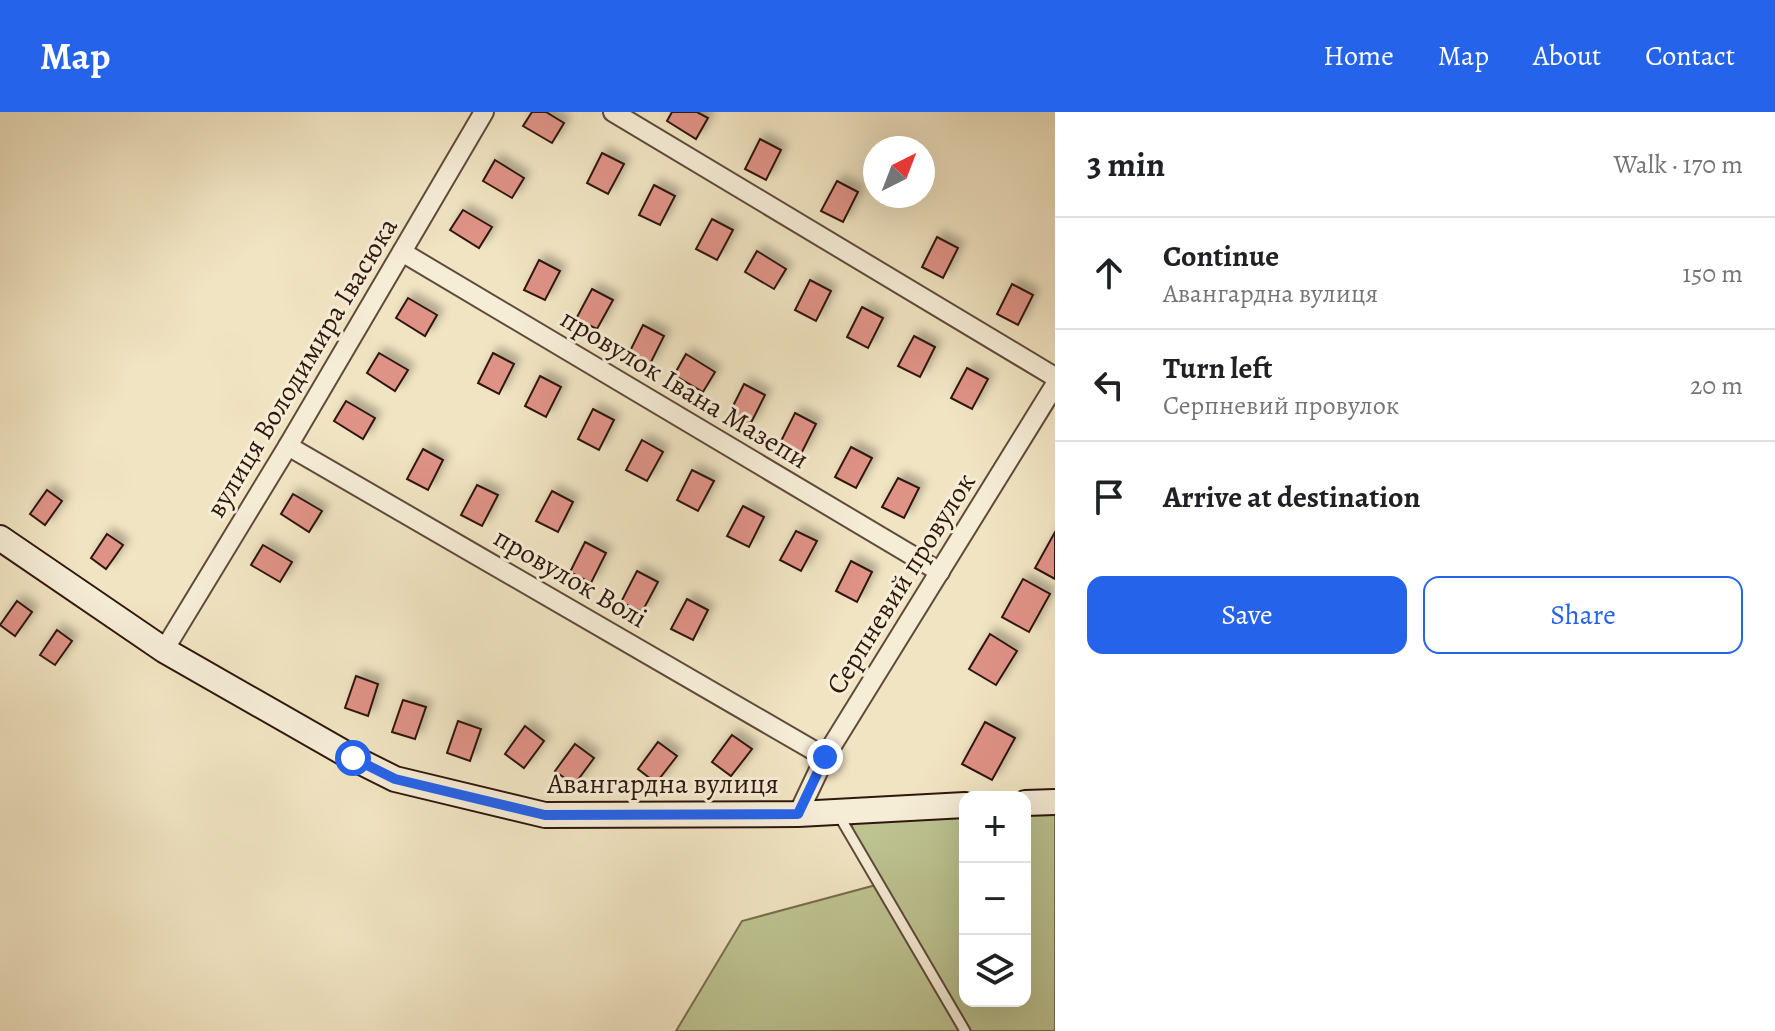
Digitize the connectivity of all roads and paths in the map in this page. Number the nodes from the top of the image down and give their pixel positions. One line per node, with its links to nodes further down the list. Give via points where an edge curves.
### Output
1 (484, 112): 3 (street, вулиця Володимира Івасюка)
2 (613, 112): 4 (street)
3 (402, 252): 6 (street, вулиця Володимира Івасюка); 8 (street, провулок Івана Мазепи)
4 (1055, 377)
5 (1055, 385): 8 (street, Серпневий провулок)
6 (288, 446): 9 (street, вулиця Володимира Івасюка); 10 (street, провулок Волі)
7 (0, 538): 9 (street, Авангардна вулиця)
8 (940, 572): 10 (street, Серпневий провулок)
9 (164, 650): 15 (street, Авангардна вулиця, via 395,779 545,815)
10 (825, 757): 15 (street, Серпневий провулок)
11 (1055, 802): 12 (street)
12 (1031, 803)
13 (959, 805): 14 (street, Авангардна вулиця)
14 (837, 811): 15 (street, Авангардна вулиця); 16 (lane)
15 (798, 814)
16 (965, 1031)

